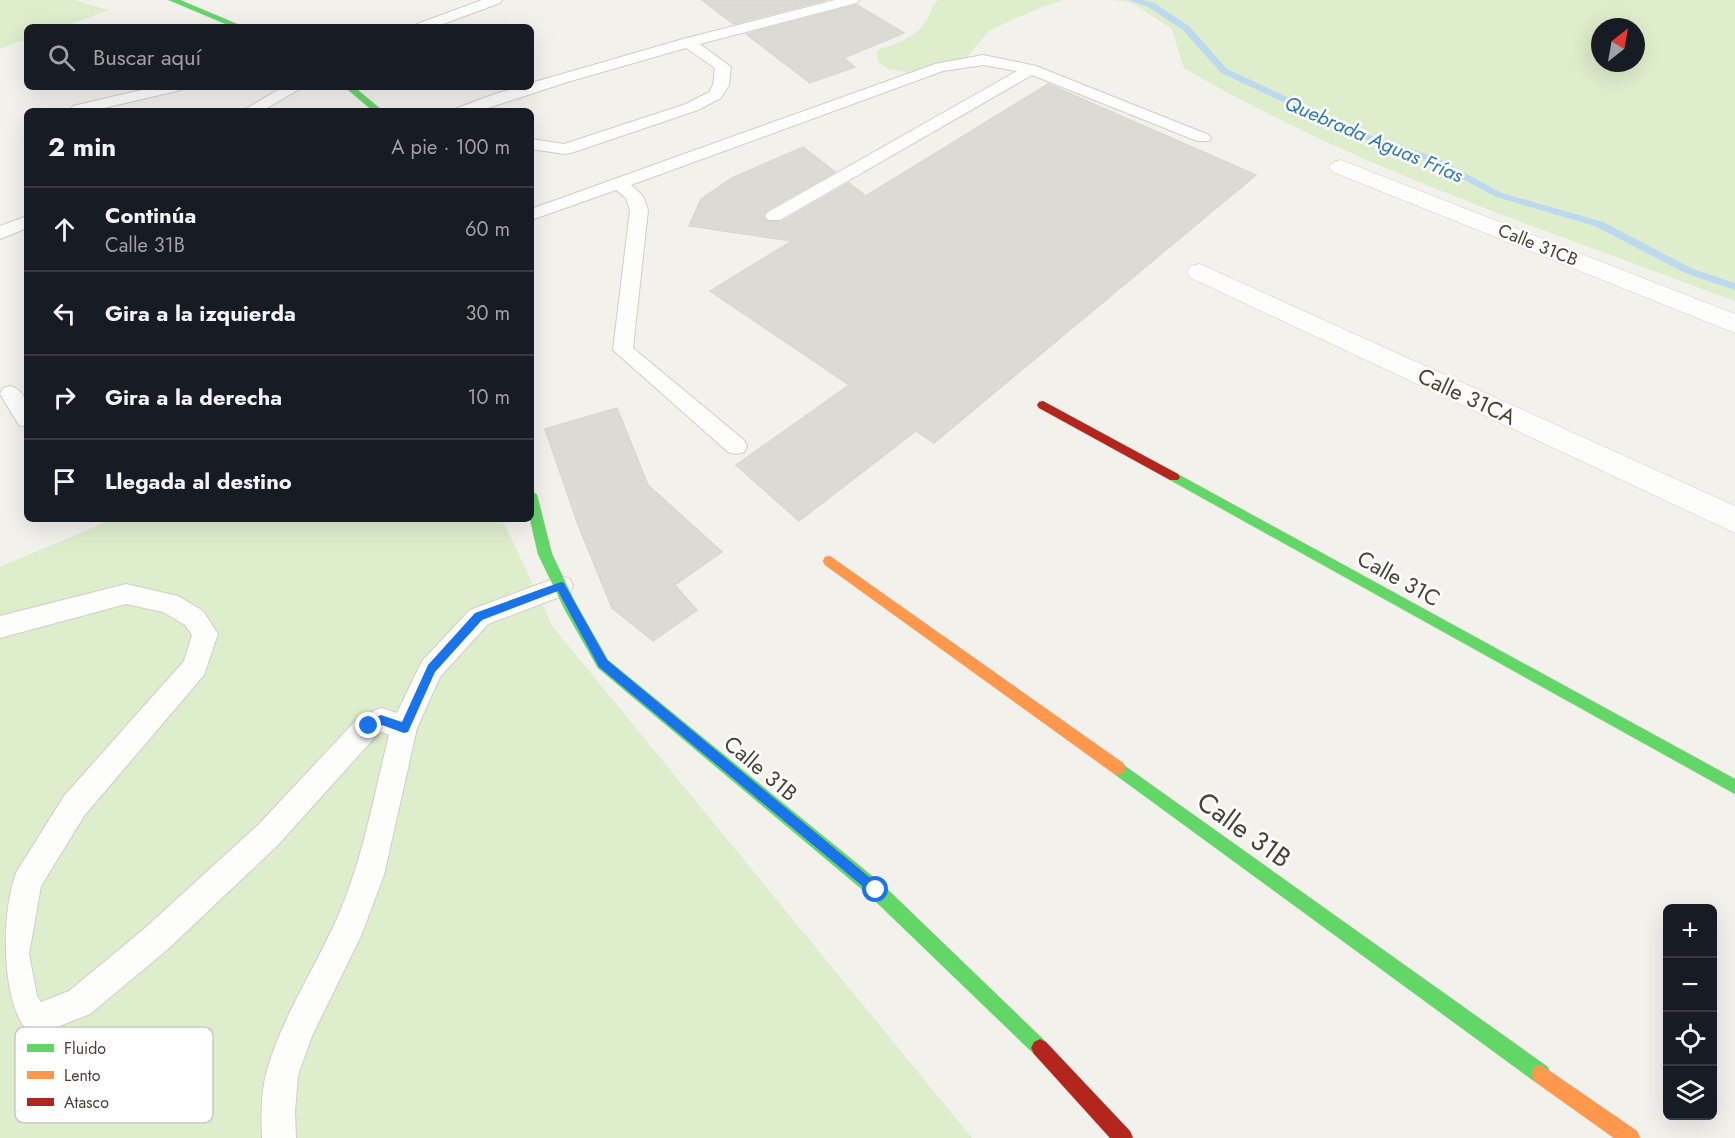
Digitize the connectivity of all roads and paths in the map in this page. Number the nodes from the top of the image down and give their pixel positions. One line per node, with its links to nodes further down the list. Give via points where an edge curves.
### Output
1 (173, 0): 4 (street)
2 (495, 0): 5 (lane)
3 (852, 0): 6 (lane)
4 (233, 24)
5 (430, 24)
6 (688, 42): 8 (lane); 18 (lane, via 723,67 721,85 715,95 692,108 565,149)
7 (1031, 69): 17 (lane); 20 (lane, via 983,60 940,67); 22 (lane)
8 (534, 87)
9 (161, 90): 13 (lane)
10 (289, 90): 14 (lane)
11 (353, 90): 15 (street)
12 (523, 90): 16 (lane)
13 (79, 108)
14 (256, 108)
15 (374, 108)
16 (472, 108)
17 (1203, 138)
18 (534, 144)
19 (1341, 167): 26 (street, Calle 31CB)
20 (619, 184): 21 (lane); 30 (lane, via 634,196 639,210 623,350)
21 (534, 214)
22 (774, 216)
23 (24, 222): 24 (lane)
24 (0, 233)
25 (1200, 272): 32 (street, Calle 31CA)
26 (1735, 324)
27 (10, 393): 29 (lane)
28 (1043, 405): 37 (street, Calle 31C)
29 (24, 414)
30 (736, 446)
31 (534, 508): 34 (street, Calle 31B, via 545,554)
32 (1735, 520)
33 (830, 561): 40 (street, Calle 31B)
34 (561, 586): 36 (lane, via 479,616 431,669); 39 (street, Calle 31B, via 603,664 876,890 1053,1061)
35 (0, 627): 36 (lane, via 126,594 169,603 194,618 205,634 195,667 74,806 27,881 14,954 22,1001 34,1020 80,1003 156,939 268,835 369,726 381,720)
36 (404, 728): 38 (lane, via 369,875 350,925 298,1030 282,1075)
37 (1735, 787)
38 (279, 1138)
39 (1123, 1138)
40 (1630, 1138)

